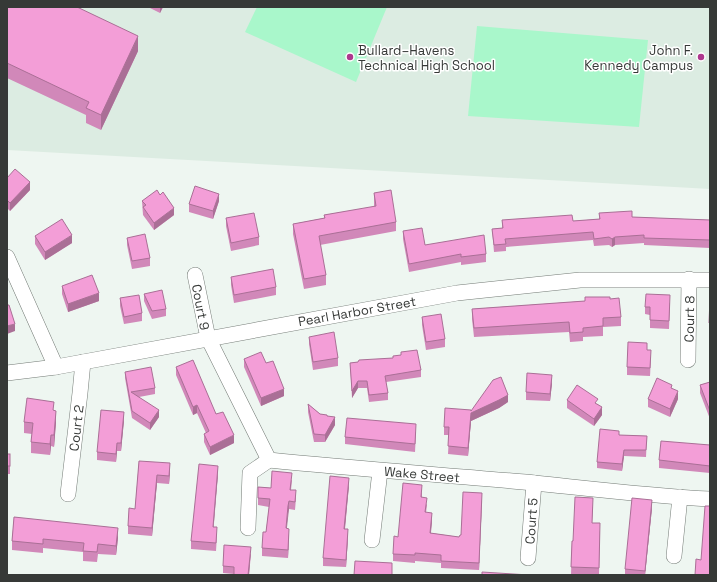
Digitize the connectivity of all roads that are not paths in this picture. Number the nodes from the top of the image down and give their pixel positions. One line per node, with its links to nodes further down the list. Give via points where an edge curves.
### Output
1 (7, 257): 8 (street)
2 (196, 275): 5 (street, Court 9)
3 (689, 279): 4 (street, Pearl Harbor Street); 5 (street, Pearl Harbor Street, via 580,280 464,292); 6 (street, Court 8)
4 (710, 280)
5 (208, 338): 7 (street, Pearl Harbor Street); 10 (street)
6 (688, 360)
7 (82, 362): 8 (street, Pearl Harbor Street); 13 (street, Court 2)
8 (56, 366): 9 (street, Pearl Harbor Street)
9 (7, 373)
10 (269, 460): 11 (street, Wake Street); 16 (street, via 250,473)
11 (380, 471): 12 (street, Wake Street); 17 (street)
12 (534, 483): 14 (street, Wake Street); 19 (street, Court 5)
13 (68, 494)
14 (680, 497): 15 (street, Wake Street); 18 (street)
15 (710, 499)
16 (248, 528)
17 (372, 540)
18 (674, 556)
19 (528, 558)

